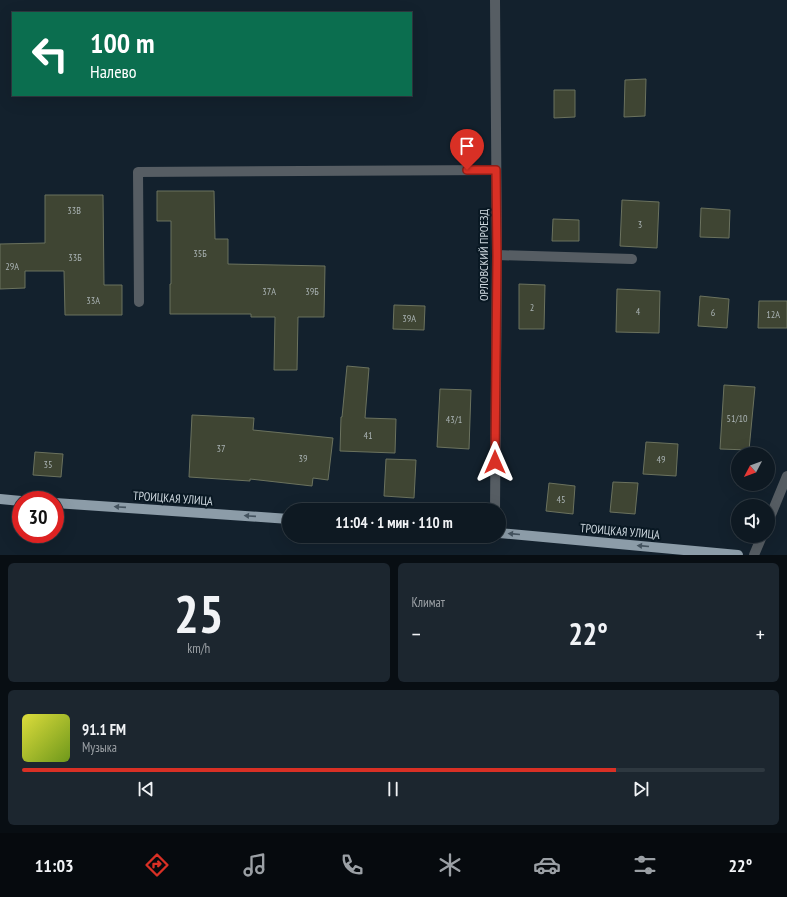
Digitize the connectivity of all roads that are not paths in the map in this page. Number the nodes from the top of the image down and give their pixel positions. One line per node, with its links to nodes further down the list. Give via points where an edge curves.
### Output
1 (495, 0): 2 (street, ОРЛОВСКИЙ ПРОЕЗД)
2 (496, 170): 3 (street, ОРЛОВСКИЙ ПРОЕЗД); 5 (street, via 138,172)
3 (497, 256): 4 (street); 9 (street, ОРЛОВСКИЙ ПРОЕЗД)
4 (632, 259)
5 (139, 302)
6 (787, 476): 11 (street)
7 (0, 499): 8 (main road)
8 (12, 500)
9 (495, 503)
10 (64, 504): 12 (main road, ТРОИЦКАЯ УЛИЦА, one-way to 10)
11 (775, 505)
12 (282, 519)
13 (506, 534): 15 (main road, ТРОИЦКАЯ УЛИЦА, one-way to 13)
14 (759, 543): 16 (street)
15 (738, 555)
16 (754, 555)

